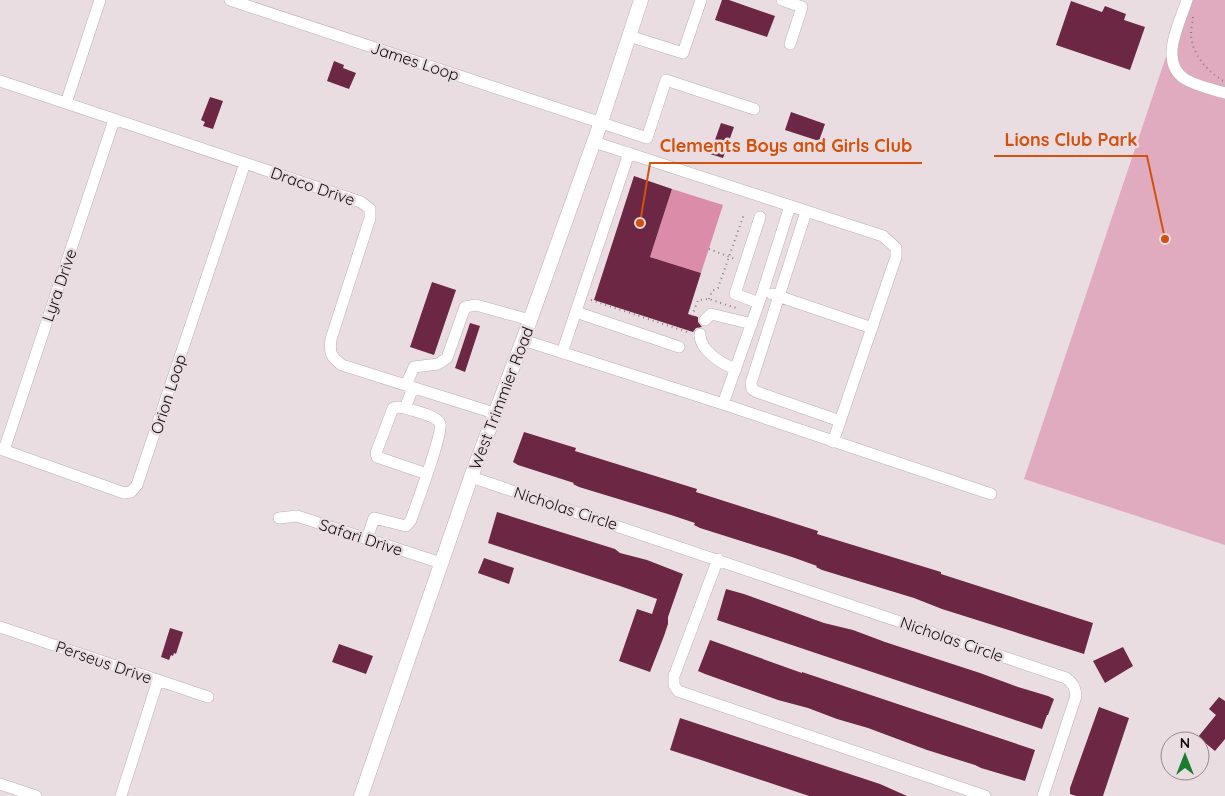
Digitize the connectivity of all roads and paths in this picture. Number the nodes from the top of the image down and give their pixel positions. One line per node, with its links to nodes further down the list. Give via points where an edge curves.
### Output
1 (100, 0): 14 (street)
2 (230, 0): 7 (street, James Loop)
3 (641, 0): 9 (main road, West Trimmier Road)
4 (701, 0): 9 (street, via 682,53)
5 (782, 0): 10 (street, via 802,7)
6 (1187, 0): 13 (street, via 1172,48 1176,72 1186,80)
7 (255, 4): 17 (street, James Loop)
8 (1194, 12): 12 (path, via 1191,33 1195,52 1214,75)
9 (629, 36): 17 (main road, West Trimmier Road)
10 (790, 44)
11 (0, 81): 14 (street, Draco Drive)
12 (1225, 81)
13 (1225, 93)
14 (66, 103): 16 (street, Draco Drive)
15 (754, 110): 17 (street, James Loop, via 666,80 647,138)
16 (114, 120): 20 (street, Draco Drive); 48 (street, Lyra Drive)
17 (601, 122): 18 (main road, West Trimmier Road)
18 (594, 142): 19 (street); 33 (main road, West Trimmier Road)
19 (629, 154): 21 (street); 31 (street)
20 (245, 163): 42 (street, Draco Drive, via 361,202 370,209 367,231 329,350 332,358 342,364); 48 (street, Orion Loop, via 137,485 131,492 124,493)
21 (790, 206): 22 (street); 25 (street)
22 (806, 212): 26 (street); 36 (street, via 883,236 896,248 896,257)
23 (744, 214): 28 (path, via 718,288 712,291)
24 (760, 217): 29 (street, via 735,294)
25 (764, 291): 26 (street); 29 (street)
26 (779, 297): 36 (street); 46 (street, via 751,383 752,389)
27 (587, 299): 37 (path)
28 (709, 299): 30 (path); 32 (path, via 698,300)
29 (759, 303): 35 (street)
30 (736, 308)
31 (576, 312): 39 (street); 40 (street)
32 (692, 316)
33 (530, 320): 38 (main road, West Trimmier Road); 42 (street, via 476,305 465,307 447,358 438,364 414,367)
34 (705, 320): 35 (street, via 711,314)
35 (752, 324): 41 (street)
36 (872, 328): 46 (street)
37 (700, 335): 41 (street, via 701,342 716,358)
38 (523, 340): 40 (street); 45 (main road, West Trimmier Road)
39 (679, 347)
40 (562, 353): 43 (street)
41 (736, 369): 43 (street)
42 (409, 386): 44 (street); 45 (street, Draco Drive)
43 (723, 404): 47 (street)
44 (405, 408): 49 (street, via 436,418 440,424); 49 (street, via 393,408 377,457)
45 (494, 413): 50 (main road, West Trimmier Road)
46 (840, 421): 47 (street)
47 (833, 442): 51 (street)
48 (2, 449)
49 (427, 474): 53 (street, via 406,526 374,518)
50 (471, 476): 54 (street, Nicholas Circle); 55 (main road, West Trimmier Road)
51 (991, 494)
52 (279, 518): 53 (street, Safari Drive, via 297,516)
53 (367, 539): 55 (street, Safari Drive)
54 (718, 559): 63 (street, via 674,676 678,691); 64 (street, Nicholas Circle, via 1072,682 1076,696)
55 (441, 563): 62 (main road, West Trimmier Road)
56 (0, 626): 57 (street, Perseus Drive)
57 (158, 680): 58 (street, Perseus Drive); 61 (street)
58 (208, 697)
59 (0, 784): 60 (street)
60 (36, 796)
61 (121, 796)
62 (360, 796)
63 (985, 796)
64 (1043, 796)

